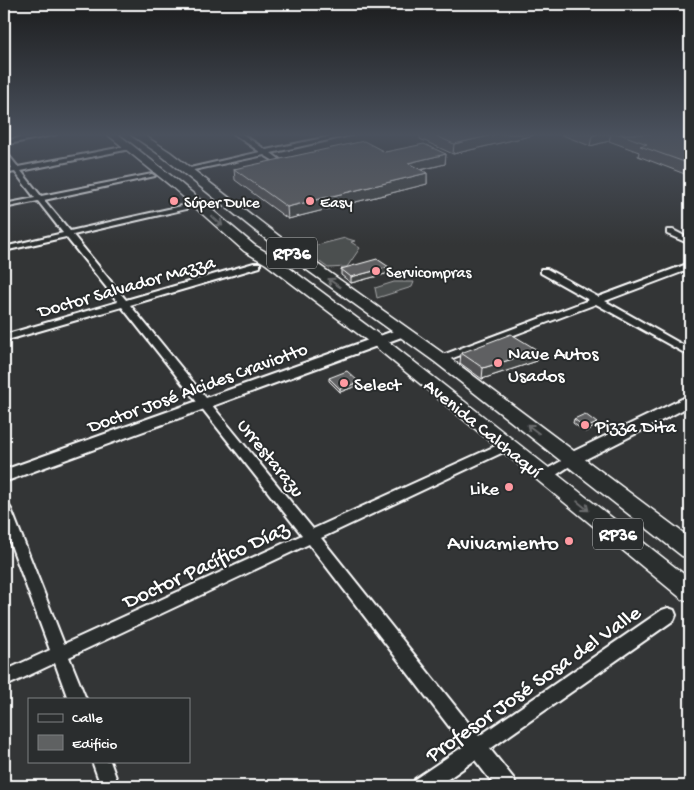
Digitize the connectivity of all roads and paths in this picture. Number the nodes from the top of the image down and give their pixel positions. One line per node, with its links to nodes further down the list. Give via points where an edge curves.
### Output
1 (10, 171): 5 (street, Urrestarazu)
2 (157, 171): 18 (main road, Avenida Calchaquí / RP36, one-way to 18, via 326,311)
3 (185, 171): 17 (main road, Avenida Calchaquí / RP36, one-way to 3, via 287,250)
4 (152, 176): 5 (street)
5 (39, 199): 6 (street); 9 (street, Urrestarazu)
6 (4, 206)
7 (183, 207): 9 (street)
8 (670, 232): 10 (street)
9 (66, 234): 11 (street); 16 (street, Urrestarazu)
10 (690, 242)
11 (4, 248)
12 (257, 265): 16 (street, Doctor Salvador Mazza)
13 (690, 266): 15 (street)
14 (544, 271): 15 (street)
15 (597, 301): 22 (street); 23 (street)
16 (124, 304): 20 (street, Doctor Salvador Mazza); 26 (street, Urrestarazu)
17 (365, 305): 18 (main road); 19 (main road, Avenida Calchaquí / RP36)
18 (341, 314): 21 (main road, Avenida Calchaquí / RP36)
19 (402, 332): 21 (main road, Doctor José Alcides Craviotto); 23 (main road, Avenida Calchaquí / RP36)
20 (4, 338)
21 (379, 342): 24 (main road, Avenida Calchaquí / RP36); 26 (main road, Doctor José Alcides Craviotto)
22 (690, 353)
23 (440, 359): 28 (main road, Avenida Calchaquí / RP36, one-way to 23)
24 (433, 386): 27 (main road, Avenida Calchaquí / RP36); 28 (main road, via 534,456)
25 (690, 400): 28 (main road)
26 (206, 404): 29 (main road, Doctor José Alcides Craviotto); 31 (street, Urrestarazu)
27 (506, 446): 28 (main road, Avenida Calchaquí / RP36); 31 (street, Doctor Pacífico Díaz)
28 (558, 468): 32 (main road, Avenida Calchaquí / RP36); 33 (main road, Avenida Calchaquí / RP36, one-way to 33)
29 (4, 476)
30 (4, 509): 35 (street)
31 (312, 537): 35 (street, Doctor Pacífico Díaz); 38 (street, Urrestarazu)
32 (690, 550)
33 (690, 592)
34 (668, 615): 38 (street, Profesor José Sosa del Valle)
35 (59, 653): 36 (street, Doctor Pacífico Díaz); 37 (street)
36 (4, 679)
37 (77, 698)
38 (477, 748): 41 (street, Profesor José Sosa del Valle); 42 (street, Urrestarazu)
39 (101, 762): 40 (street)
40 (110, 786)
41 (422, 786)
42 (507, 786)

